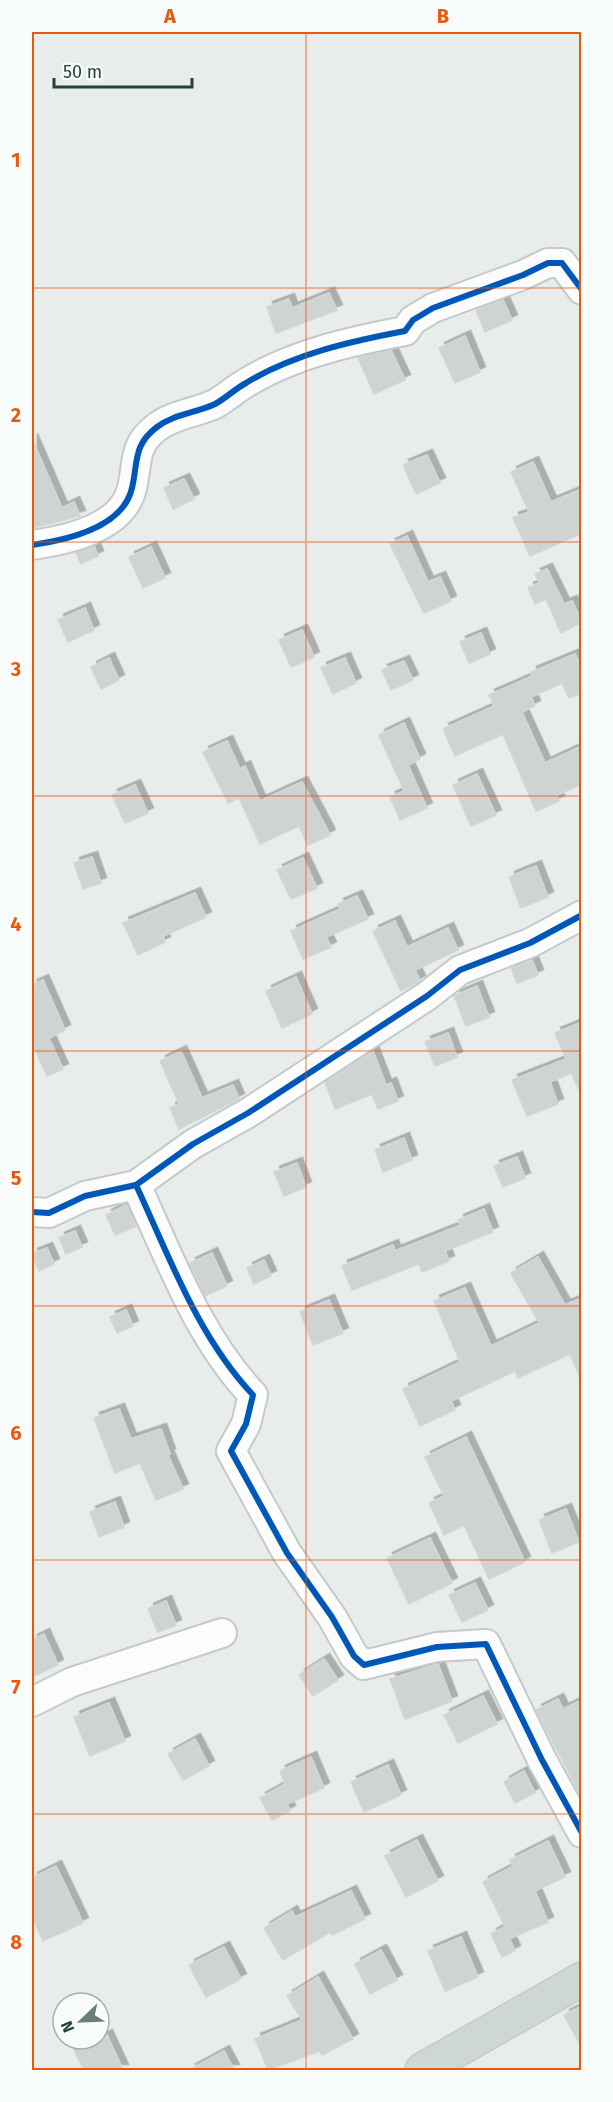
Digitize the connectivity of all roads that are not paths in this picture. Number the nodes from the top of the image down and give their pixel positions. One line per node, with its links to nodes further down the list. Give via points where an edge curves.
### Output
1 (582, 290): 2 (street, via 562,263 548,263 433,308 412,320 405,331 347,342 246,382 218,403 156,427 140,443 132,489 122,512 64,540)
2 (32, 545)
3 (582, 915): 4 (street, via 530,943 460,969 428,996)
4 (136, 1185): 5 (street, via 85,1196 49,1213); 8 (street, via 203,1324 222,1358 252,1395 246,1424 231,1451 287,1553 354,1656 364,1665 437,1647 486,1644)
5 (32, 1212)
6 (222, 1633): 7 (street, via 72,1682)
7 (32, 1702)
8 (582, 1833)
9 (582, 1979): 10 (main road)
10 (422, 2070)

